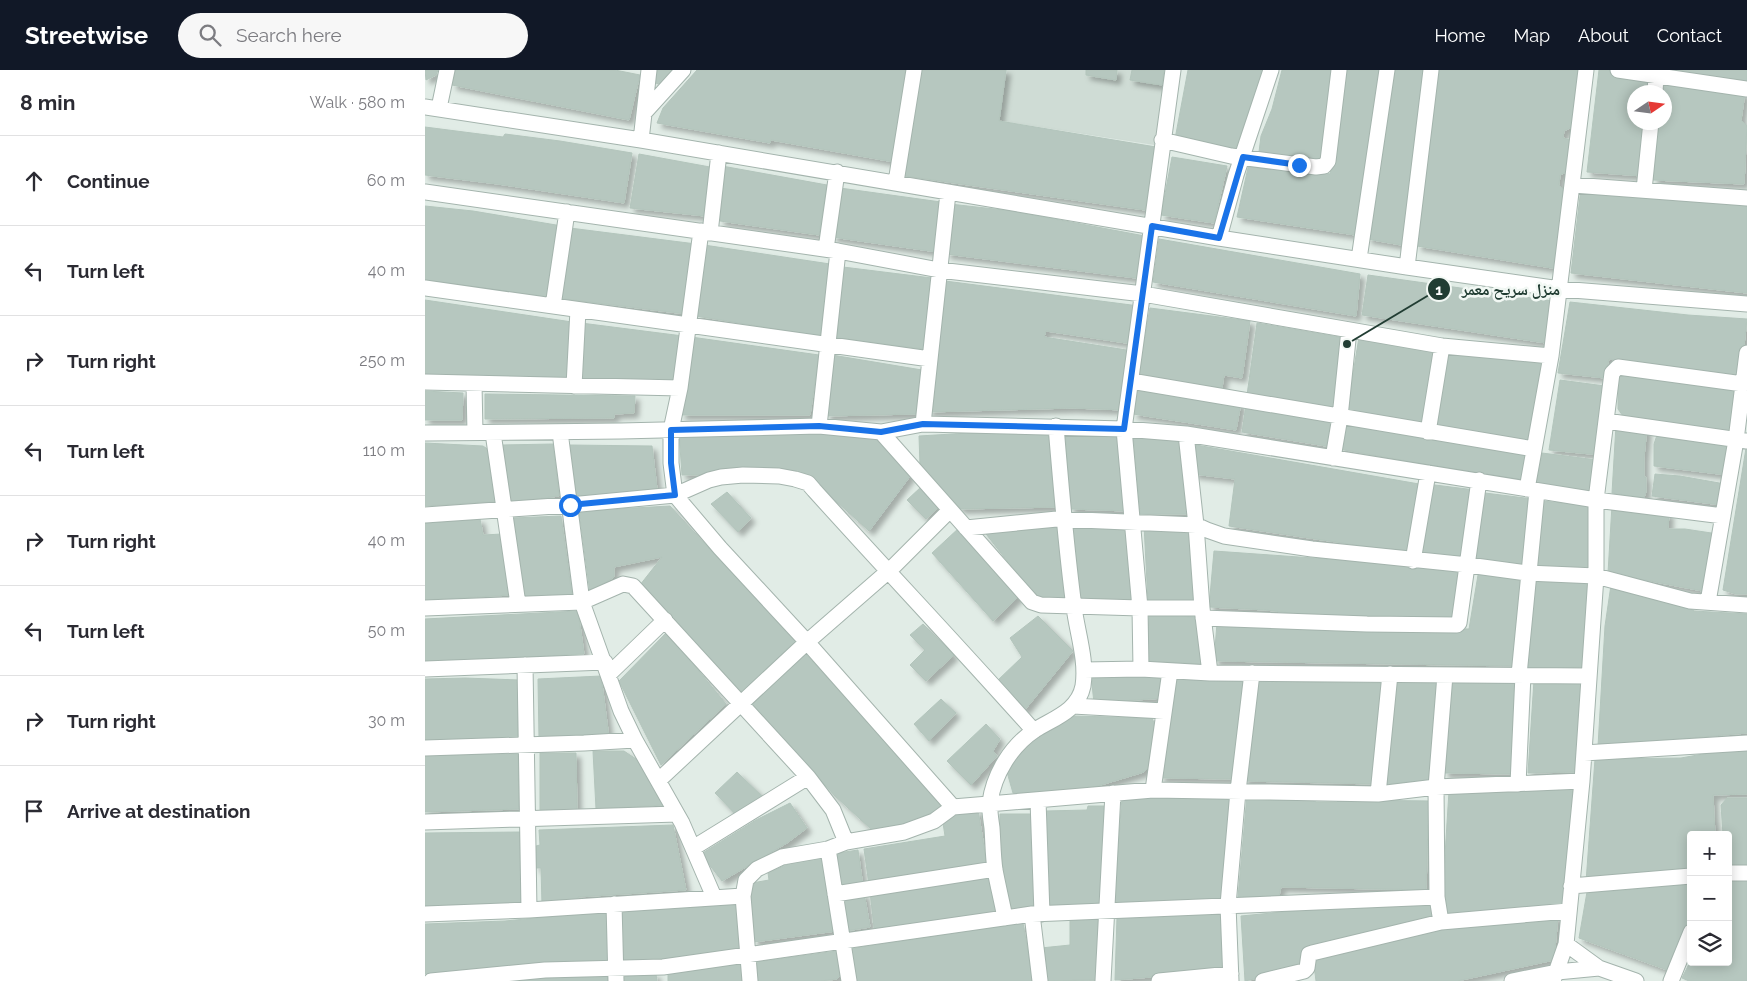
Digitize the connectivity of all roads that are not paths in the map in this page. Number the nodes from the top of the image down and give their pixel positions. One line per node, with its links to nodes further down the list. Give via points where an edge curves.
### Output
1 (447, 70): 15 (street)
2 (649, 70): 16 (street)
3 (683, 70): 16 (street)
4 (914, 70): 23 (street)
5 (1173, 70): 19 (street)
6 (1271, 70): 21 (street)
7 (1339, 70): 21 (street, via 1326,166)
8 (1387, 70): 34 (street)
9 (1431, 70): 35 (street)
10 (1586, 70): 24 (street)
11 (1618, 70): 12 (street)
12 (1656, 76): 13 (street); 14 (street)
13 (1655, 85)
14 (1747, 89)
15 (432, 108): 18 (street)
16 (644, 113): 18 (street)
17 (1650, 130): 25 (street)
18 (641, 140): 20 (street)
19 (1162, 140): 21 (street); 30 (street)
20 (719, 153): 22 (street); 31 (street)
21 (1243, 157): 32 (street)
22 (837, 172): 23 (street); 33 (street)
23 (896, 182): 27 (street)
24 (1573, 185): 25 (street); 38 (street)
25 (1644, 190): 28 (street)
26 (425, 192): 29 (street)
27 (948, 193): 30 (street); 36 (street)
28 (1747, 195)
29 (567, 212): 31 (street); 41 (street)
30 (1152, 226): 32 (street); 39 (street)
31 (705, 232): 33 (street); 43 (street)
32 (1219, 238): 34 (street)
33 (832, 250): 36 (street); 45 (street)
34 (1359, 259): 35 (street)
35 (1407, 267): 38 (street)
36 (939, 270): 39 (street); 49 (street)
37 (425, 288): 41 (street)
38 (1560, 289): 40 (street); 48 (street)
39 (1143, 294): 44 (street); 50 (street)
40 (1747, 304)
41 (553, 306): 42 (street)
42 (578, 310): 43 (street); 54 (street)
43 (688, 325): 45 (street); 55 (street)
44 (1349, 330): 46 (street); 56 (street)
45 (828, 344): 49 (street); 59 (street)
46 (1441, 346): 48 (street); 66 (street)
47 (1747, 353): 53 (street)
48 (1551, 356): 71 (street)
49 (930, 359): 58 (street)
50 (1131, 381): 56 (street); 61 (street)
51 (425, 382): 52 (street)
52 (474, 384): 54 (street); 68 (street)
53 (1743, 384): 57 (street, via 1619,367 1612,373); 70 (street)
54 (574, 386): 55 (street)
55 (680, 388): 62 (street)
56 (1340, 417): 66 (street); 72 (street)
57 (1606, 421): 70 (street); 77 (street)
58 (923, 424): 60 (street); 65 (street)
59 (819, 426): 62 (street); 65 (street)
60 (1056, 426): 61 (street); 83 (street)
61 (1124, 429): 69 (street); 84 (street)
62 (671, 430): 64 (street); 76 (street)
63 (493, 432): 64 (street); 68 (street); 79 (street)
64 (560, 432): 78 (street)
65 (881, 432): 80 (street)
66 (1428, 432): 71 (street)
67 (425, 433): 68 (street)
68 (475, 433)
69 (1187, 434): 72 (street); 85 (street)
70 (1742, 440): 82 (street)
71 (1534, 449): 75 (street)
72 (1333, 458): 73 (street)
73 (1428, 473): 74 (street); 87 (street)
74 (1479, 480): 75 (street); 88 (street)
75 (1532, 490): 77 (street); 90 (street)
76 (675, 495): 78 (street); 89 (street, via 721,476 795,479 808,484); 101 (street)
77 (1596, 500): 82 (street); 91 (street)
78 (570, 505): 79 (street); 92 (street)
79 (505, 509): 81 (street); 94 (street)
80 (950, 510): 86 (street); 89 (street)
81 (425, 515)
82 (1723, 516): 93 (street)
83 (1064, 519): 84 (street); 86 (street); 96 (street)
84 (1133, 521): 85 (street); 98 (street)
85 (1196, 524): 87 (street, via 1224,536); 99 (street)
86 (966, 528): 96 (street, via 1031,602)
87 (1413, 560): 88 (street)
88 (1468, 565): 90 (street); 99 (street, via 1459,624 1453,626)
89 (887, 571): 101 (street); 117 (street)
90 (1528, 573): 91 (street); 112 (street)
91 (1596, 576): 93 (street, via 1690,601); 113 (street)
92 (582, 602): 94 (street); 100 (street, via 627,584 633,586); 103 (street)
93 (1708, 602): 95 (street)
94 (518, 604): 97 (street)
95 (1747, 605)
96 (1074, 607): 98 (street); 106 (street)
97 (425, 608)
98 (1140, 608): 99 (street); 105 (street)
99 (1203, 613): 108 (street)
100 (665, 620): 103 (street); 114 (street)
101 (807, 642): 114 (street); 134 (street)
102 (525, 665): 103 (street); 104 (street); 120 (street)
103 (607, 668): 118 (street, via 621,711)
104 (425, 669)
105 (1141, 669): 106 (street); 107 (street)
106 (1084, 670): 115 (street, via 1080,694)
107 (1170, 671): 108 (street); 116 (street)
108 (1210, 673): 109 (street)
109 (1252, 673): 110 (street); 129 (street)
110 (1390, 674): 111 (street); 131 (street)
111 (1445, 675): 112 (street); 127 (street)
112 (1521, 675): 113 (street); 126 (street)
113 (1588, 676): 122 (street)
114 (742, 702): 123 (street); 124 (street)
115 (1073, 706): 116 (street); 117 (street)
116 (1164, 710): 128 (street)
117 (1034, 731): 133 (street, via 1005,761 994,782)
118 (635, 740): 120 (street); 124 (street)
119 (1747, 743): 122 (street)
120 (527, 745): 121 (street); 136 (street)
121 (425, 748)
122 (1584, 753): 125 (street)
123 (808, 777): 138 (street, via 833,810); 139 (street)
124 (659, 780): 135 (street)
125 (1582, 781): 126 (street); 145 (street)
126 (1517, 784): 127 (street)
127 (1436, 787): 131 (street); 149 (street)
128 (1153, 790): 129 (street); 130 (street)
129 (1238, 791): 131 (street); 151 (street)
130 (1113, 793): 132 (street); 153 (street)
131 (1378, 794)
132 (1038, 800): 133 (street); 156 (street)
133 (990, 804): 134 (street); 141 (street)
134 (953, 808): 138 (street, via 934,821 904,832)
135 (677, 814): 136 (street); 139 (street)
136 (526, 820): 137 (street); 152 (street)
137 (425, 822)
138 (846, 842): 140 (street)
139 (693, 848): 148 (street)
140 (828, 849): 146 (street); 147 (street, via 782,857 757,869 746,880)
141 (995, 869): 146 (street); 157 (street)
142 (1732, 873): 143 (street)
143 (1747, 873)
144 (1687, 876): 145 (street)
145 (1571, 886): 154 (street)
146 (835, 894): 159 (street)
147 (743, 896): 148 (street); 162 (street)
148 (714, 897): 150 (street)
149 (1437, 897): 151 (street); 158 (street)
150 (614, 904): 152 (street); 164 (street)
151 (1228, 906): 153 (street); 167 (street)
152 (529, 910): 155 (street)
153 (1108, 911): 156 (street); 172 (street)
154 (1568, 912): 158 (street); 161 (street)
155 (425, 914)
156 (1037, 914): 157 (street); 171 (street)
157 (1005, 918): 159 (street)
158 (1441, 922): 174 (street, via 1312,953 1304,971)
159 (842, 941): 162 (street); 170 (street)
160 (1687, 942): 177 (street)
161 (1566, 944): 163 (street); 166 (street)
162 (749, 953): 165 (street); 169 (street)
163 (1599, 968): 166 (street); 176 (street)
164 (616, 974): 165 (street); 168 (street, via 545,970)
165 (664, 974)
166 (1555, 976): 175 (street)
167 (1231, 977): 173 (street)
168 (431, 981)
169 (750, 981)
170 (849, 981)
171 (1040, 981)
172 (1103, 981)
173 (1159, 981)
174 (1263, 981)
175 (1513, 981)
176 (1636, 981)
177 (1671, 981)

